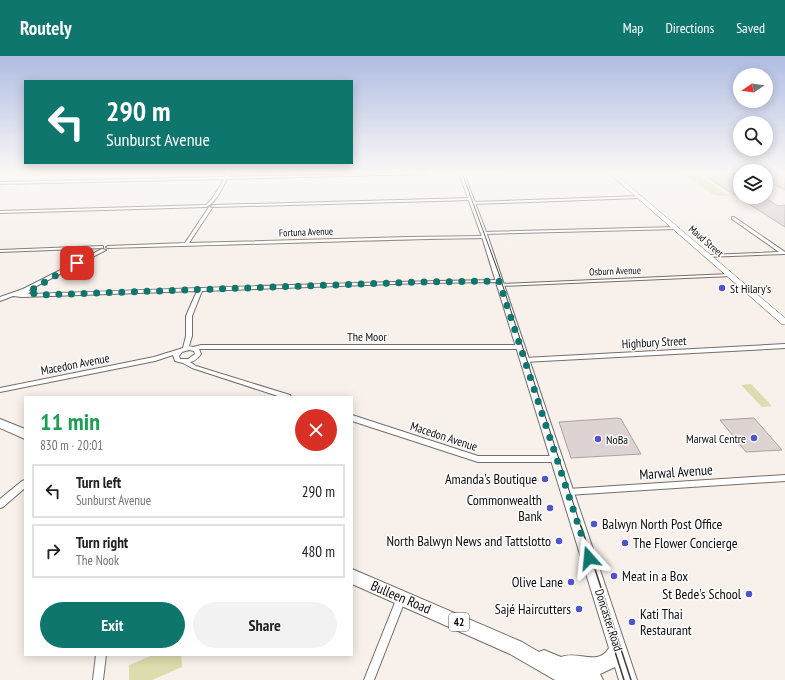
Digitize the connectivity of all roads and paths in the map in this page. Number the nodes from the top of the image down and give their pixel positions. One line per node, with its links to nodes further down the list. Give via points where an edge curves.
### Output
1 (212, 202): 5 (street)
2 (417, 202): 5 (street)
3 (472, 202): 9 (main road, Doncaster Road)
4 (646, 202): 8 (street, Maud Street)
5 (209, 207): 6 (street); 10 (street)
6 (0, 212)
7 (734, 218): 13 (street)
8 (676, 228): 9 (street, Fortuna Avenue); 14 (street, Maud Street)
9 (484, 235): 10 (street, Fortuna Avenue); 16 (main road, Doncaster Road)
10 (186, 245): 11 (street, Fortuna Avenue)
11 (103, 248): 12 (street, Fortuna Avenue); 18 (street)
12 (0, 251)
13 (784, 253): 14 (street)
14 (708, 256): 15 (street, Maud Street)
15 (730, 275): 16 (street, Osburn Avenue); 23 (street, Maud Street)
16 (500, 283): 17 (street, Osburn Avenue); 26 (main road, Doncaster Road)
17 (200, 289): 20 (street, Osburn Avenue); 24 (street, via 189,316)
18 (27, 291): 19 (street); 20 (street); 21 (street)
19 (17, 295): 21 (street, Osburn Avenue); 22 (street)
20 (39, 295): 21 (street, Osburn Avenue)
21 (22, 296)
22 (0, 300)
23 (785, 322)
24 (189, 336): 27 (street); 28 (street)
25 (785, 346): 33 (street, Highbury Street)
26 (520, 347): 28 (street, The Moor); 33 (main road, Doncaster Road)
27 (186, 349): 28 (street, The Moor); 29 (street, Macedon Avenue)
28 (195, 350): 31 (street)
29 (178, 352): 30 (street, Macedon Avenue); 32 (street)
30 (155, 359): 32 (street, Macedon Avenue); 36 (street, Macedon Avenue)
31 (193, 359): 34 (street); 35 (street)
32 (177, 360): 34 (street, Macedon Avenue)
33 (524, 360): 41 (main road, Doncaster Road)
34 (184, 362): 35 (street)
35 (205, 370): 37 (street)
36 (0, 390)
37 (285, 396)
38 (353, 418): 41 (street, Macedon Avenue, via 478,459)
39 (0, 423): 40 (main road)
40 (24, 434)
41 (557, 459): 44 (main road, Doncaster Road)
42 (785, 478): 44 (street, Marwal Avenue)
43 (24, 484): 45 (street)
44 (568, 492): 48 (main road, Doncaster Road)
45 (0, 504)
46 (353, 576): 47 (main road, Bulleen Road / 42)
47 (401, 598): 50 (main road, Bulleen Road / 42); 52 (street)
48 (618, 649): 50 (main road, via 612,659 600,666); 56 (main road, Doncaster Road)
49 (100, 656): 51 (street)
50 (548, 661): 53 (main road); 54 (main road, Bulleen Road / 42); 55 (main road, Bulleen Road / 42)
51 (98, 680)
52 (369, 680)
53 (563, 680)
54 (572, 680)
55 (594, 680)
56 (628, 680)

